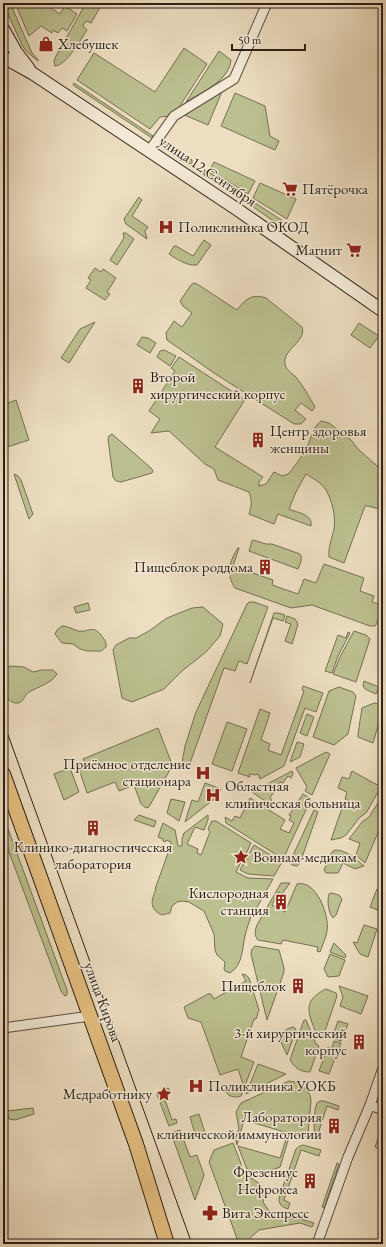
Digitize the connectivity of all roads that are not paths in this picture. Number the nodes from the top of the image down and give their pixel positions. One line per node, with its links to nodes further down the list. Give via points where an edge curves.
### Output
1 (267, 3): 5 (street, via 234,79 174,116)
2 (3, 29): 4 (main road, улица 12 Сентября)
3 (3, 57): 4 (main road, улица 12 Сентября)
4 (32, 73): 5 (main road, улица 12 Сентября)
5 (149, 151): 6 (main road, улица 12 Сентября)
6 (383, 312)
7 (3, 774): 8 (main road, улица Кирова)
8 (90, 1016): 9 (street); 13 (main road, улица Кирова, via 136,1144)
9 (3, 1028)
10 (383, 1068): 11 (street)
11 (370, 1105): 12 (street); 14 (street, via 348,1157)
12 (383, 1110)
13 (167, 1244)
14 (317, 1244)

